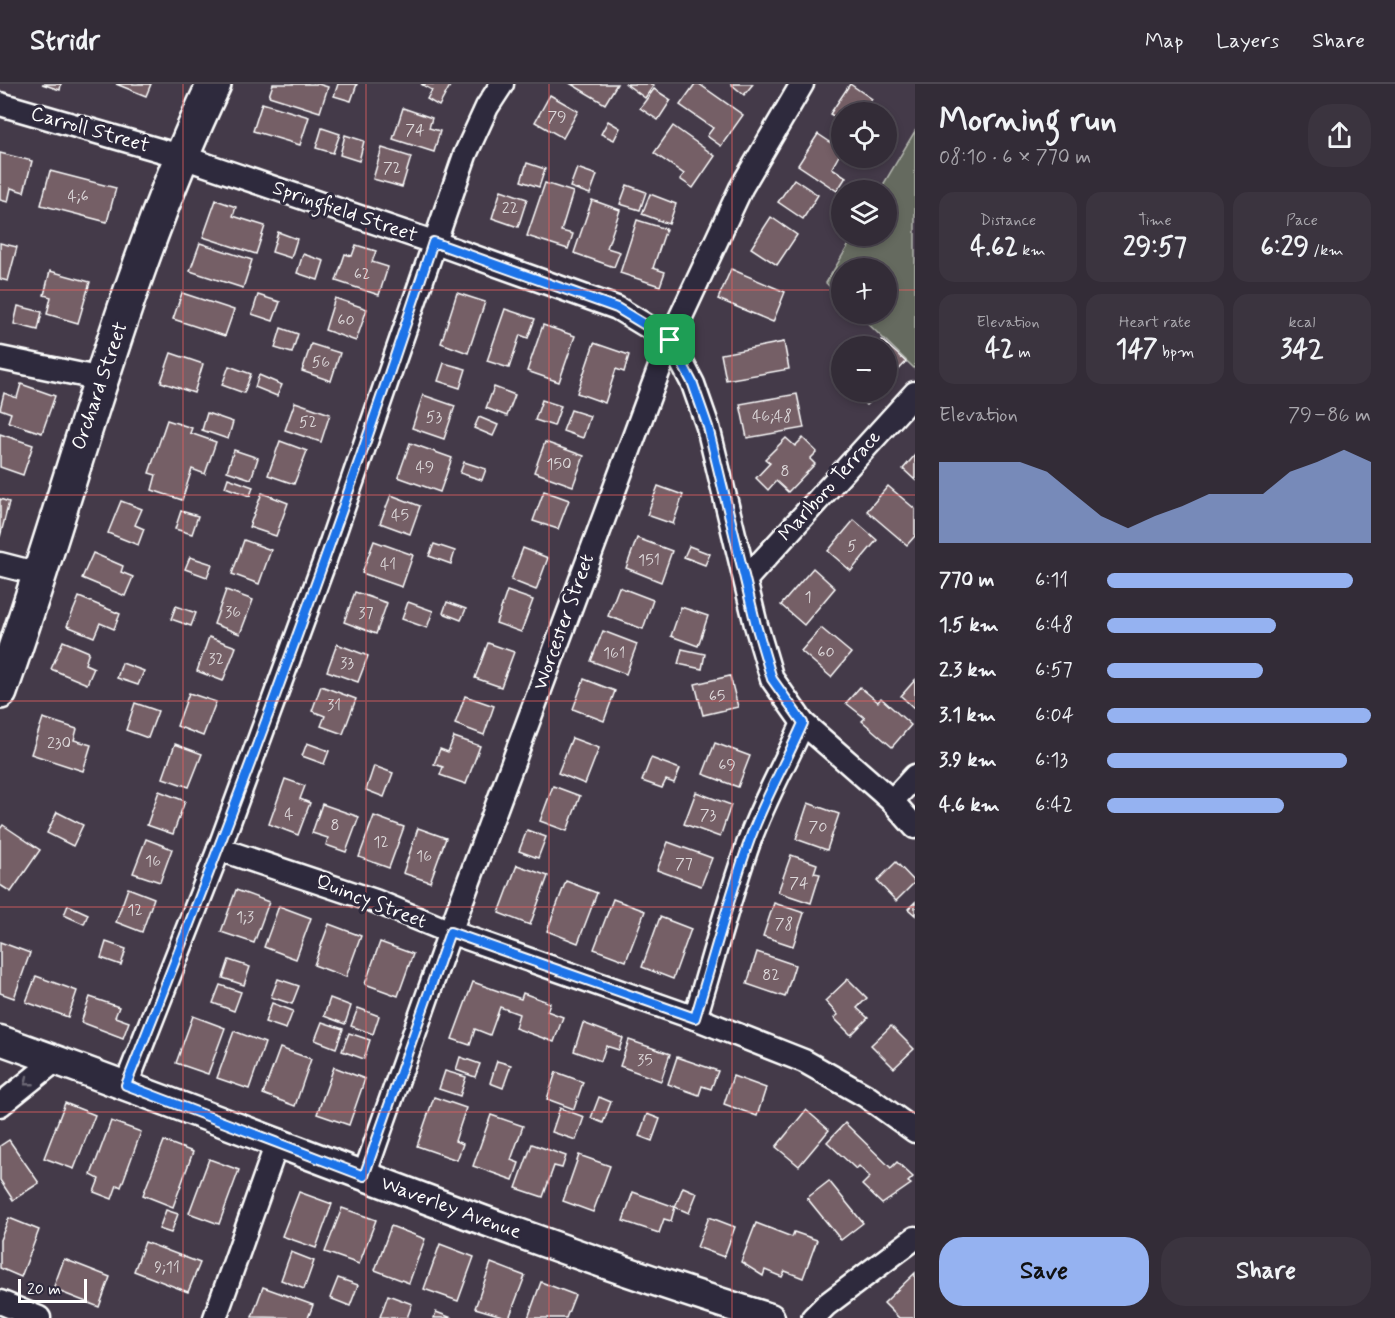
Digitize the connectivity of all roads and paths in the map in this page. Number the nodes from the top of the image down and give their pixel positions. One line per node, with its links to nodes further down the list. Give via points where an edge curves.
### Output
1 (3, 84): 5 (street)
2 (213, 84): 7 (main road, Orchard Street)
3 (502, 84): 8 (street, via 465,155)
4 (802, 84): 9 (street, Worcester Street, via 741,188)
5 (0, 94)
6 (0, 104): 7 (street, Carroll Street)
7 (180, 156): 8 (street, Springfield Street); 11 (main road, Orchard Street)
8 (433, 242): 9 (street, Springfield Street, via 617,308); 21 (street, via 324,563)
9 (670, 340): 15 (street, via 693,384 708,427); 22 (street, Worcester Street)
10 (0, 358): 11 (street)
11 (102, 379): 14 (main road, Orchard Street)
12 (915, 393): 15 (street, Marlboro Terrace)
13 (0, 564): 14 (street)
14 (39, 574): 16 (main road, Orchard Street)
15 (746, 579): 17 (street, via 772,679)
16 (0, 692)
17 (803, 723): 19 (street); 23 (street, via 772,783 749,841)
18 (915, 776): 19 (street)
19 (892, 801): 20 (street)
20 (915, 827)
21 (219, 849): 22 (street, Quincy Street, via 375,901); 26 (street)
22 (450, 932): 23 (street, Quincy Street); 30 (street, Worcester Street)
23 (695, 1018): 28 (street, Quincy Street, via 804,1061 866,1096)
24 (0, 1040): 25 (street, Waverley Avenue)
25 (56, 1060): 26 (street, Waverley Avenue); 27 (street, one-way to 27)
26 (126, 1085): 29 (street, Waverley Avenue)
27 (0, 1105)
28 (915, 1131)
29 (277, 1143): 30 (street, Waverley Avenue); 35 (street)
30 (364, 1176): 33 (street, Waverley Avenue)
31 (915, 1238): 37 (street)
32 (0, 1302): 34 (street)
33 (721, 1311): 36 (street, Waverley Avenue)
34 (39, 1318)
35 (215, 1318)
36 (770, 1318)
37 (813, 1318)

